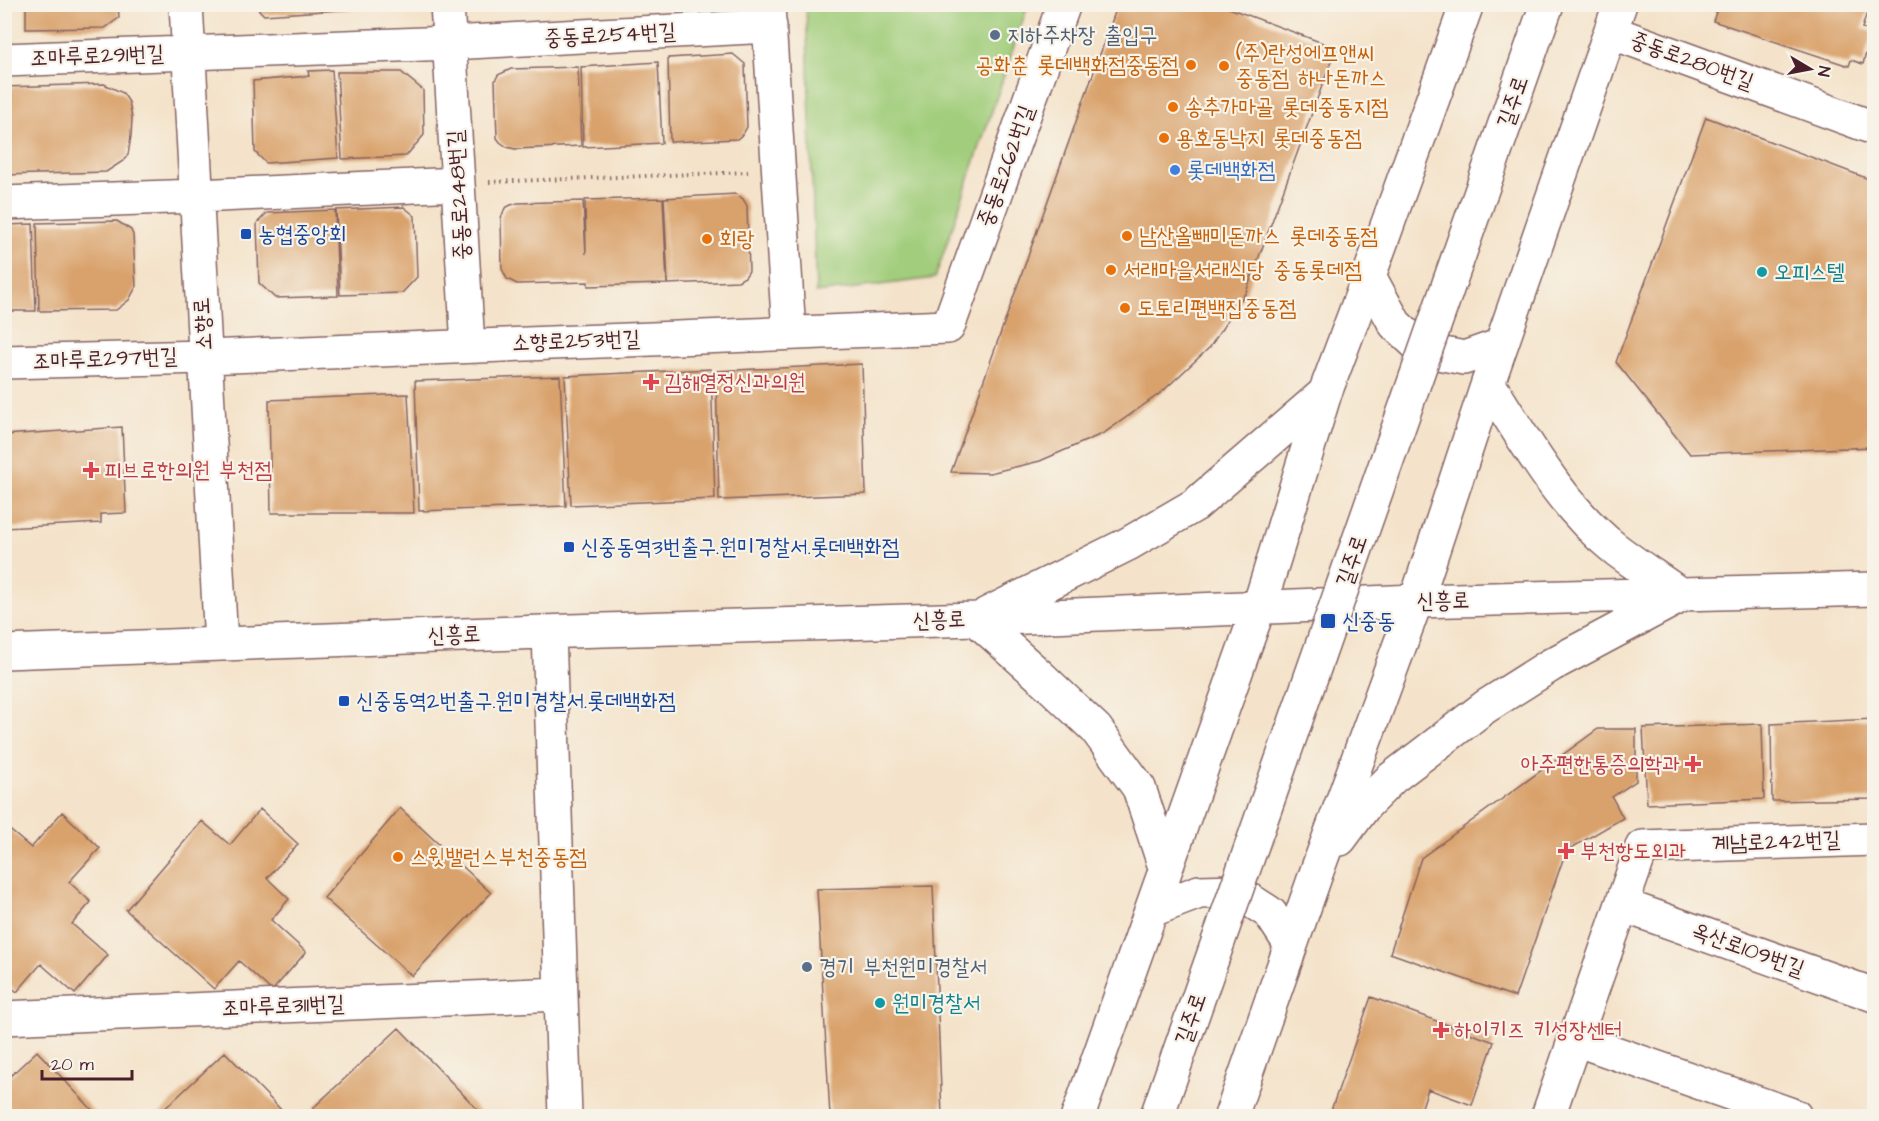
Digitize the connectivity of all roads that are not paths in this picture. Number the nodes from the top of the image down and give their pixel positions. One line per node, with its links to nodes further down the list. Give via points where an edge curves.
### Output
1 (186, 4): 9 (street, 소향로)
2 (447, 4): 8 (street, 중동로248번길)
3 (1064, 4): 16 (street, 중동로262번길)
4 (1467, 4): 15 (street)
5 (1547, 4): 45 (street, 길주로, bridge)
6 (769, 15): 8 (street, 중동로254번길); 17 (street, 중동로254번길)
7 (1615, 18): 11 (street, 중동로280번길); 18 (street)
8 (450, 44): 9 (street); 12 (street, 중동로248번길)
9 (189, 52): 10 (street, 조마루로291번길); 13 (street, 소향로)
10 (4, 60)
11 (1875, 128)
12 (458, 184): 13 (street); 19 (street, 중동로248번길)
13 (197, 196): 14 (street); 20 (street, 소향로)
14 (4, 203)
15 (1369, 276): 18 (street, via 1395,324 1422,350 1464,358); 23 (street)
16 (948, 327): 17 (street, 소향로253번길)
17 (789, 333): 19 (street, 소향로253번길)
18 (1501, 345): 22 (street)
19 (468, 346): 20 (street, 소향로253번길)
20 (205, 357): 21 (street, 조마루로297번길); 30 (street, 소향로)
21 (4, 362)
22 (1488, 383): 25 (street, via 1553,483 1587,522 1613,547); 26 (street)
23 (1325, 393): 27 (street); 28 (street, via 1195,505 1128,544)
24 (1875, 589): 25 (street, 신흥로)
25 (1682, 596): 26 (street, 신흥로); 34 (street, via 1551,665 1485,707 1392,778 1366,804)
26 (1416, 601): 27 (street, 신흥로); 34 (street)
27 (1259, 607): 28 (street, 신흥로); 33 (street)
28 (976, 619): 29 (street, 신흥로); 33 (street, via 1095,729 1139,788)
29 (549, 632): 30 (street, 신흥로); 38 (street)
30 (221, 644): 31 (street, 신흥로)
31 (4, 652)
32 (1875, 839): 35 (street, 계남로242번길, via 1642,847)
33 (1165, 867): 36 (street)
34 (1318, 868): 37 (street)
35 (1622, 905): 39 (street, 옥산로109번길); 41 (street)
36 (1152, 910): 37 (street, via 1199,892 1236,891 1270,913); 44 (street)
37 (1291, 945): 46 (street)
38 (561, 994): 40 (street, 조마루로311번길); 43 (street)
39 (1875, 995)
40 (4, 1018)
41 (1575, 1039): 42 (street); 47 (street)
42 (1750, 1109): 48 (street)
43 (566, 1116)
44 (1077, 1116)
45 (1157, 1116)
46 (1231, 1116)
47 (1548, 1116)
48 (1795, 1116)

